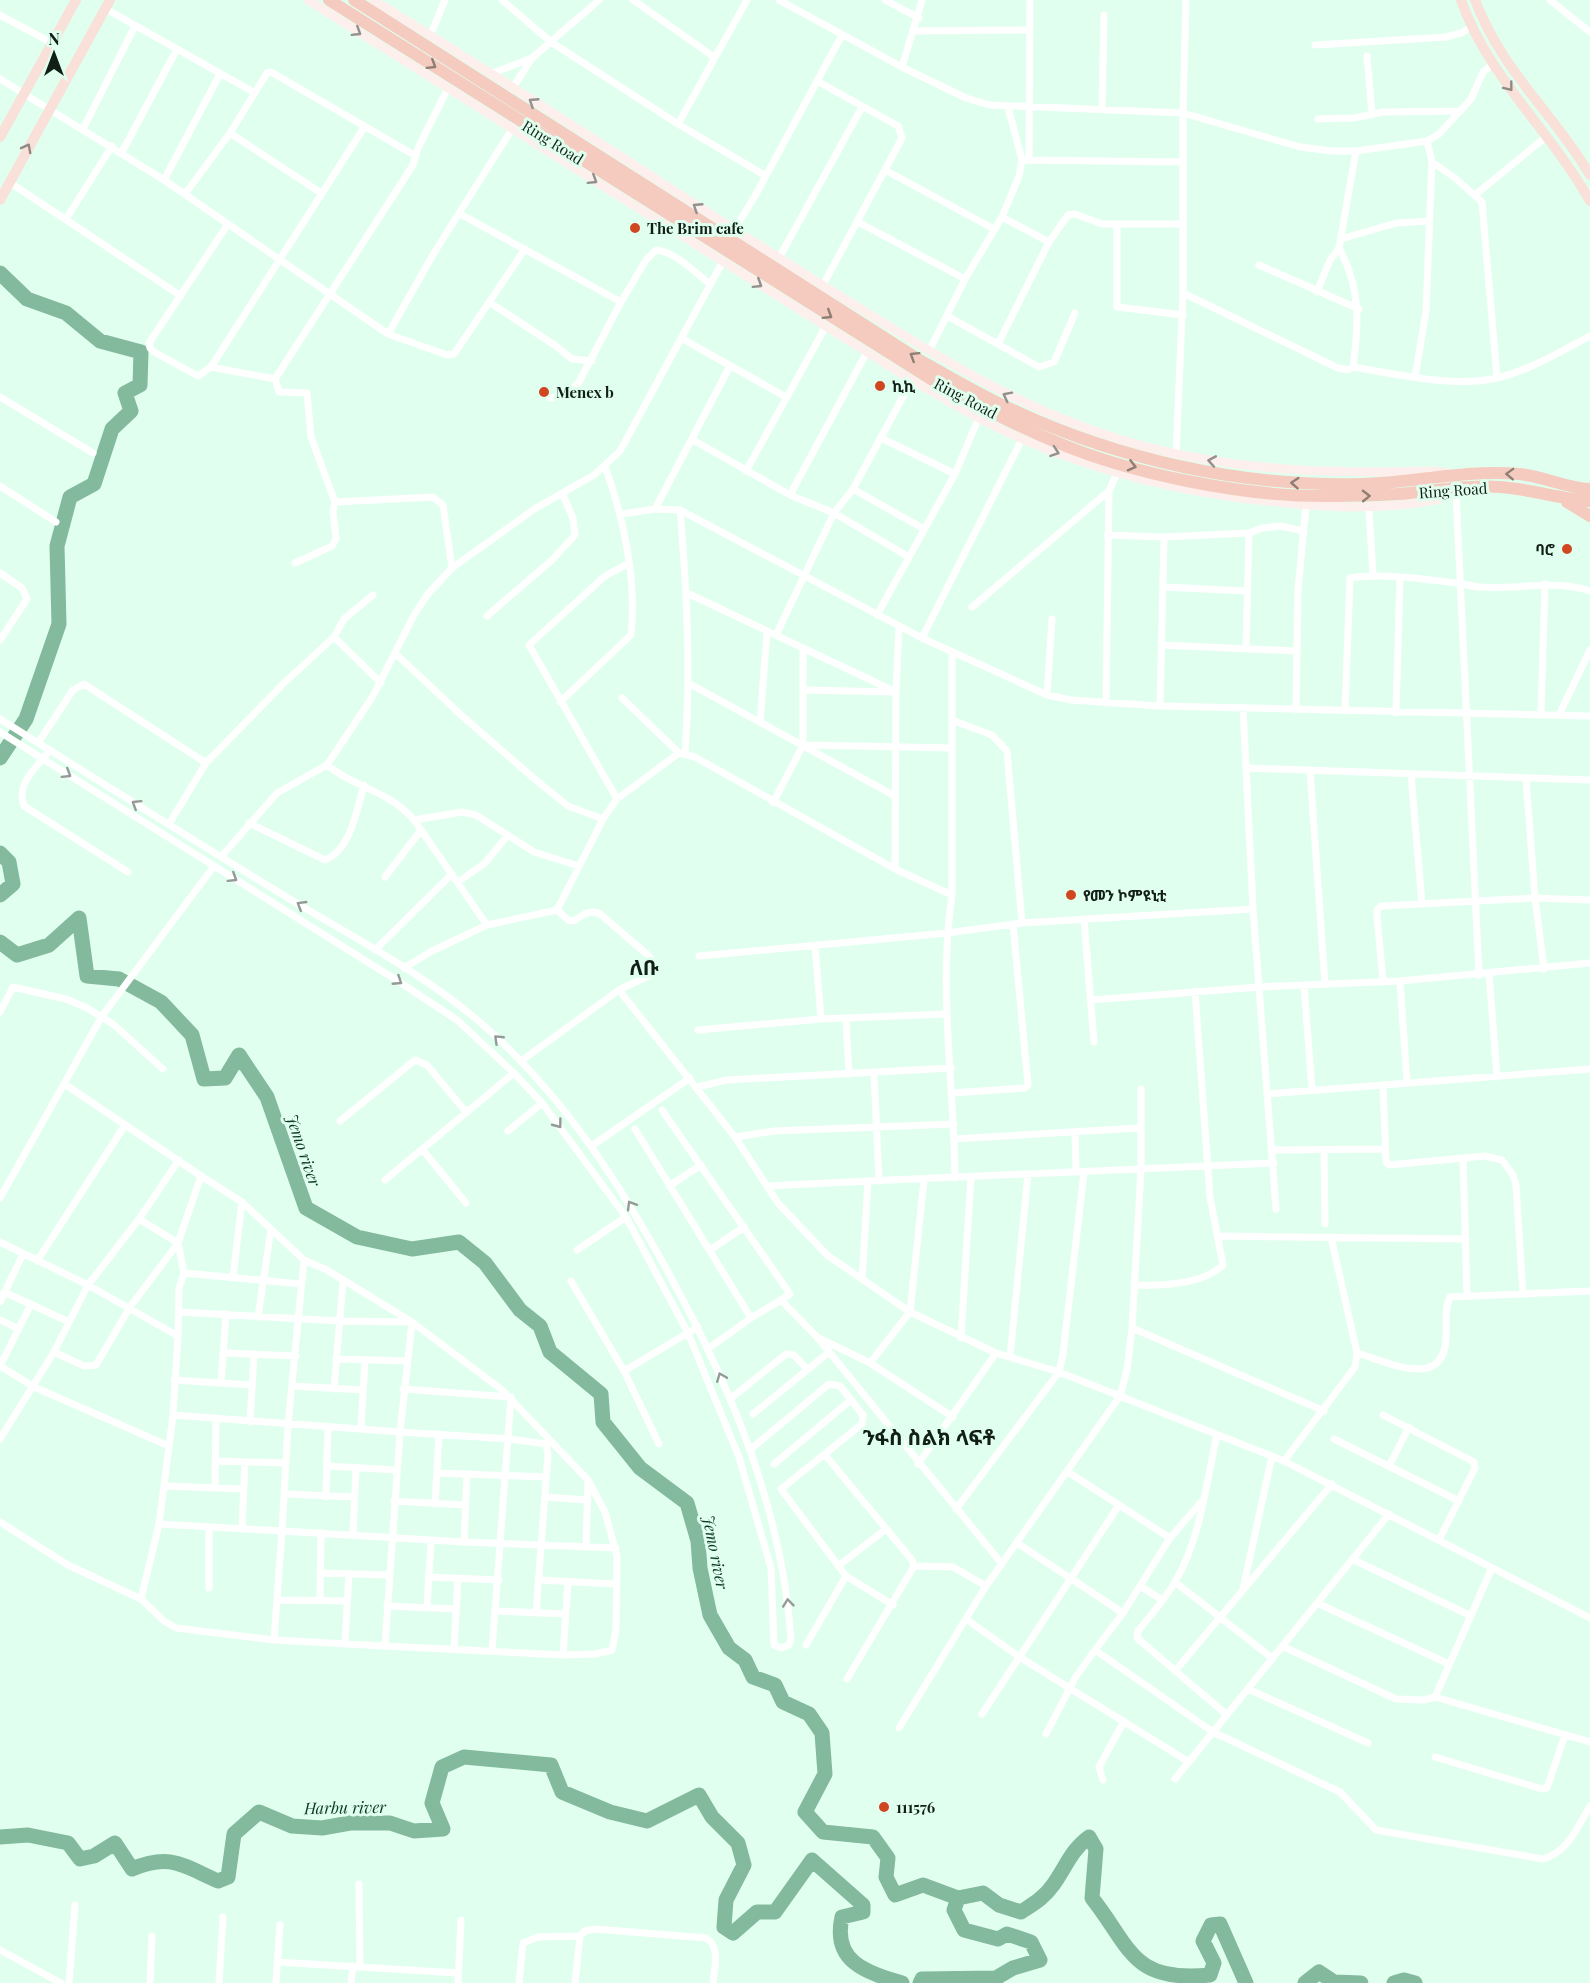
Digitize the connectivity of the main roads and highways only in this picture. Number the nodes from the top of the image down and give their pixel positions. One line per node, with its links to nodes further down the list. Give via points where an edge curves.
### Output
1 (76, 0): 7 (main road)
2 (329, 0): 13 (highway, Ring Road, one-way to 13, via 934,381 1059,444 1179,478 1268,493 1371,496)
3 (354, 0): 13 (highway, Ring Road, one-way to 3, via 1268,481 1208,472 1112,448 1013,410 921,361)
4 (1461, 0): 10 (main road, one-way to 10, via 1492,65 1547,136)
5 (1475, 0): 8 (main road, via 1486,30 1505,61)
6 (108, 4): 9 (main road, one-way to 6)
7 (0, 137)
8 (1590, 175)
9 (0, 200)
10 (1590, 201)
11 (1562, 483): 12 (highway); 13 (highway, Ring Road, one-way to 13, via 1520,474); 14 (highway, Ring Road)
12 (1590, 483)
13 (1459, 486): 15 (highway, Ring Road, via 1515,488)
14 (1590, 489)
15 (1561, 500): 16 (highway, Ring Road); 17 (highway)
16 (1590, 501)
17 (1590, 516)

